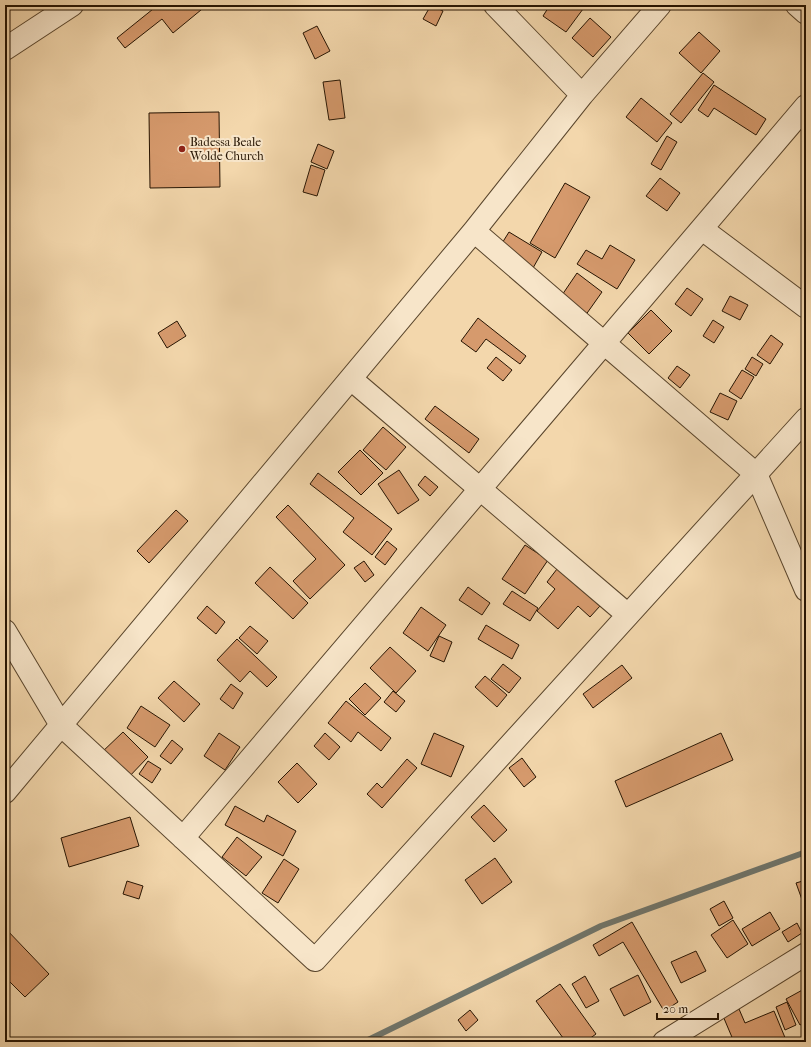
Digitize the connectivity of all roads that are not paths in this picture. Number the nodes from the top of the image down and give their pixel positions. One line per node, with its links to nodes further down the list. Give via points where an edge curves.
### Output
1 (72, 5): 6 (street)
2 (495, 5): 7 (street)
3 (660, 5): 7 (street)
4 (797, 5): 5 (street)
5 (806, 13)
6 (5, 49)
7 (582, 95): 10 (street)
8 (806, 106): 9 (street)
9 (702, 229): 11 (street); 12 (street)
10 (474, 231): 12 (street); 13 (street)
11 (806, 307)
12 (604, 343): 15 (street); 16 (street)
13 (351, 378): 16 (street); 20 (street)
14 (806, 419): 15 (street)
15 (756, 474): 17 (street); 18 (street)
16 (480, 489): 18 (street); 22 (street)
17 (806, 590)
18 (628, 615): 22 (street, via 314,960)
19 (5, 631): 20 (street)
20 (61, 725): 21 (street); 22 (street)
21 (5, 792)
22 (183, 838)
23 (806, 954): 24 (street)
24 (664, 1042)

